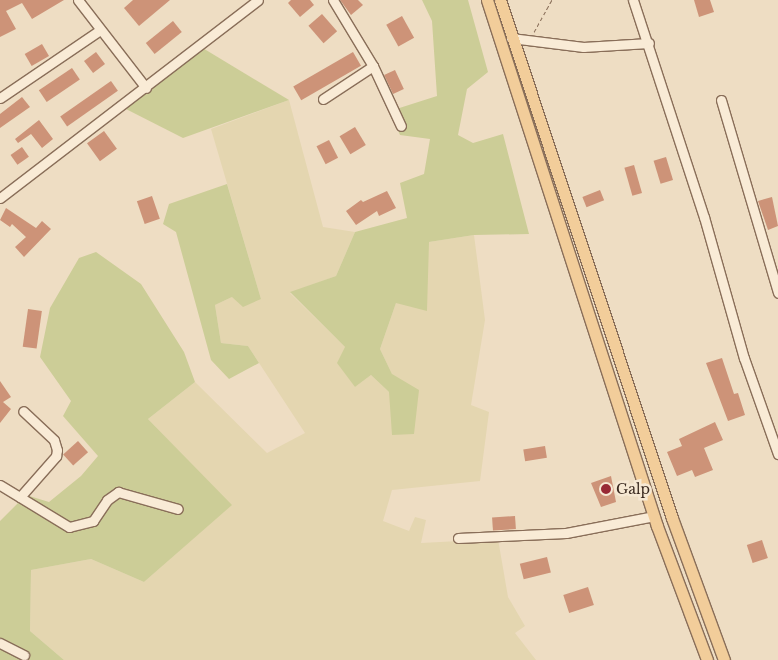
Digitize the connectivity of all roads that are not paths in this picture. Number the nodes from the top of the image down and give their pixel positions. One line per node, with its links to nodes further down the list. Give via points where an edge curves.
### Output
1 (78, 0): 7 (street)
2 (258, 0): 11 (street)
3 (333, 0): 10 (street)
4 (487, 0): 23 (main road)
5 (500, 0): 8 (main road)
6 (633, 0): 9 (street)
7 (100, 30): 11 (street); 12 (street)
8 (516, 39): 9 (street, via 583,47); 28 (main road, via 672,518)
9 (649, 43): 19 (street, via 744,358)
10 (373, 66): 13 (street); 15 (street)
11 (146, 88): 16 (street)
12 (0, 98)
13 (323, 98)
14 (722, 100): 17 (street)
15 (401, 126)
16 (0, 198)
17 (778, 293)
18 (23, 411): 21 (street, via 54,440 57,450 56,456)
19 (778, 454)
20 (0, 485): 21 (street)
21 (20, 497): 22 (street, via 69,527 93,521 107,500 118,492)
22 (178, 509)
23 (654, 516): 24 (street, via 566,533); 27 (main road)
24 (458, 538)
25 (0, 643): 26 (street)
26 (24, 655)
27 (707, 660)
28 (724, 660)

